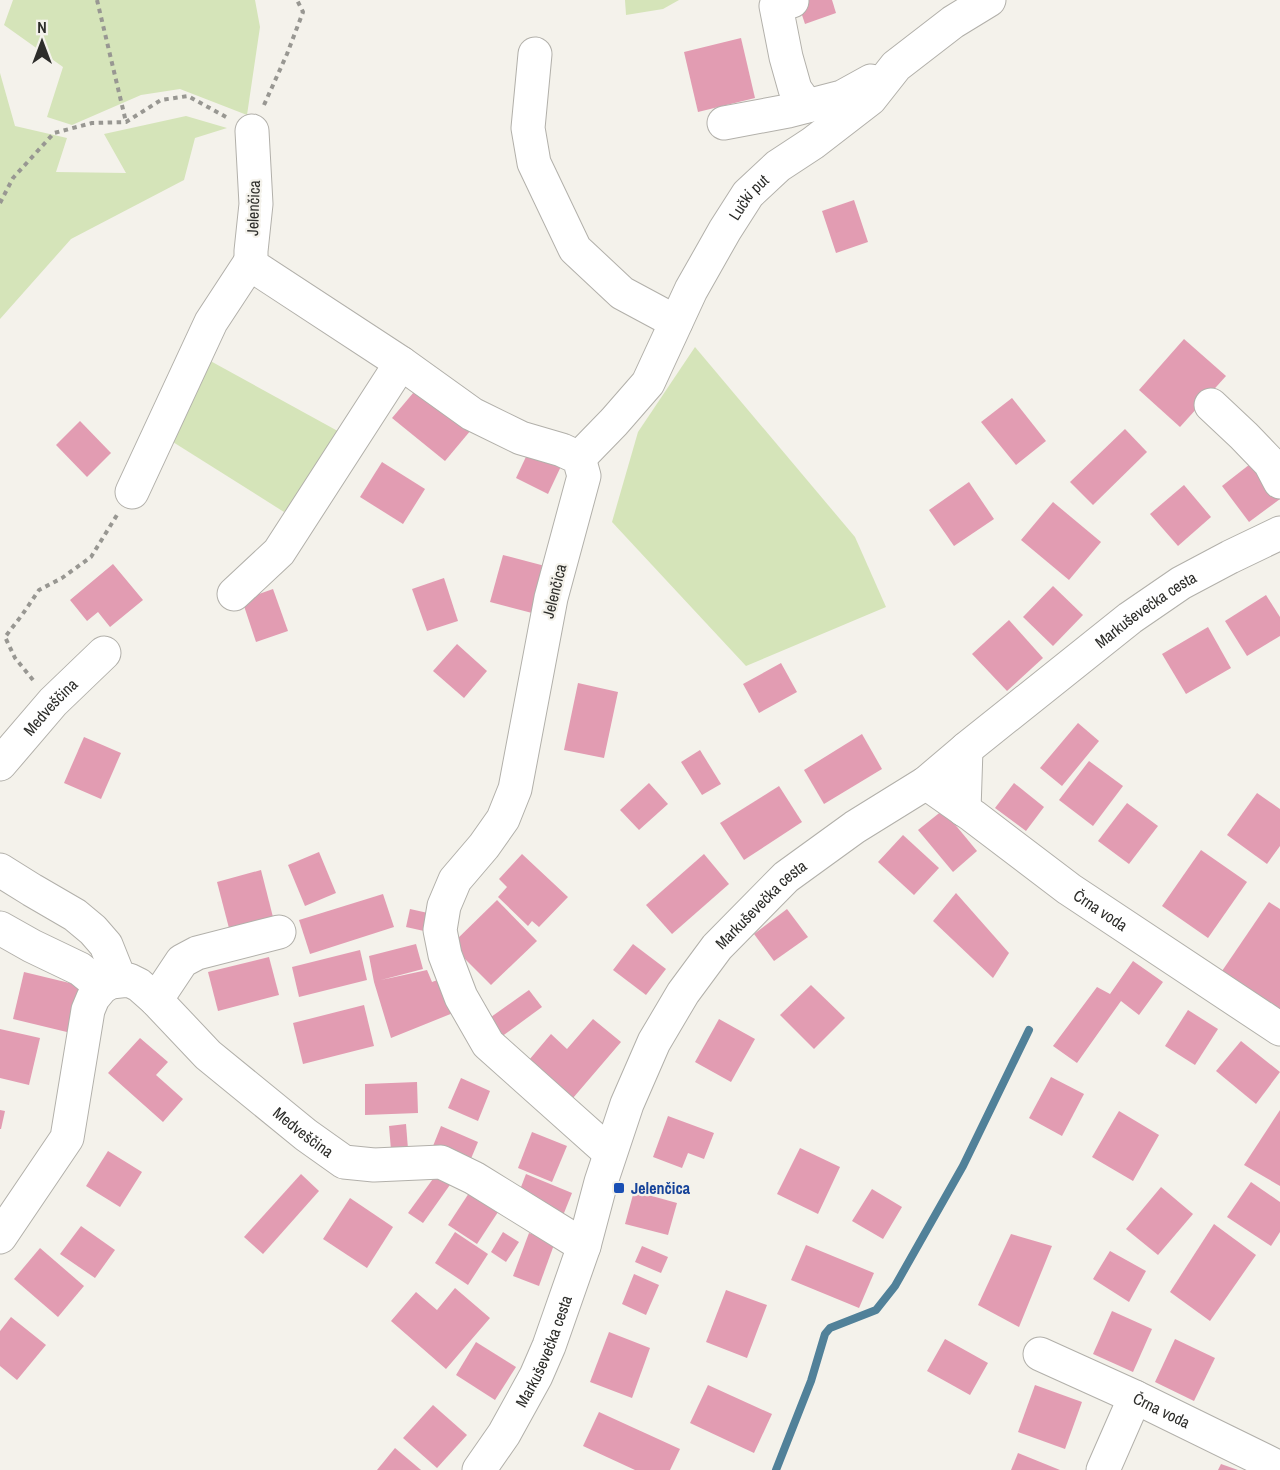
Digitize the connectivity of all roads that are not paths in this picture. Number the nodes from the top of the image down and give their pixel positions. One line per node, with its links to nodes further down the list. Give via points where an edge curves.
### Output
1 (990, 0): 4 (street, Lučki put, via 953,22)
2 (792, 1): 5 (street, via 776,6 795,89)
3 (535, 54): 9 (street, via 528,128 534,163 575,249 622,293)
4 (896, 66): 5 (street, via 842,97); 9 (street, Lučki put, via 870,99 778,166 748,194)
5 (807, 106): 6 (street)
6 (724, 123)
7 (252, 131): 8 (street, Jelenčica, via 256,204)
8 (251, 261): 10 (street); 14 (street, via 212,322)
9 (676, 322): 12 (street, Lučki put, via 648,383)
10 (400, 363): 12 (street, via 472,414 521,438); 16 (street, via 279,552)
11 (1211, 405): 13 (street, via 1270,463)
12 (579, 458): 28 (street, Jelenčica, via 584,476 551,598 515,789 503,819 456,880 444,906 440,930 461,997 488,1044)
13 (1280, 482)
14 (132, 492)
15 (1280, 533): 18 (street, Markuševečka cesta, via 1181,583)
16 (234, 594)
17 (104, 653): 19 (street, Medveščina, via 53,702)
18 (966, 749): 20 (street, Markuševečka cesta); 21 (street)
19 (0, 764)
20 (926, 783): 21 (street, Črna voda); 28 (street, Markuševečka cesta, via 855,827 786,877 717,947 654,1042)
21 (964, 810): 27 (street, Črna voda, via 1069,889)
22 (0, 870): 25 (street, via 93,930 106,945)
23 (0, 928): 25 (street, Medveščina)
24 (279, 932): 26 (street, via 197,953 182,961)
25 (111, 984): 26 (street, Medveščina, via 129,980); 29 (street, via 93,998 88,1010 67,1138)
26 (156, 1000): 30 (street, Medveščina, via 208,1055 344,1162 441,1162)
27 (1280, 1029)
28 (610, 1153): 30 (street, Markuševečka cesta)
29 (0, 1237)
30 (584, 1246): 34 (street, Markuševečka cesta, via 536,1376)
31 (1040, 1354): 32 (street, Črna voda)
32 (1135, 1397): 33 (street, Črna voda); 35 (street)
33 (1280, 1468)
34 (479, 1470)
35 (1103, 1470)

